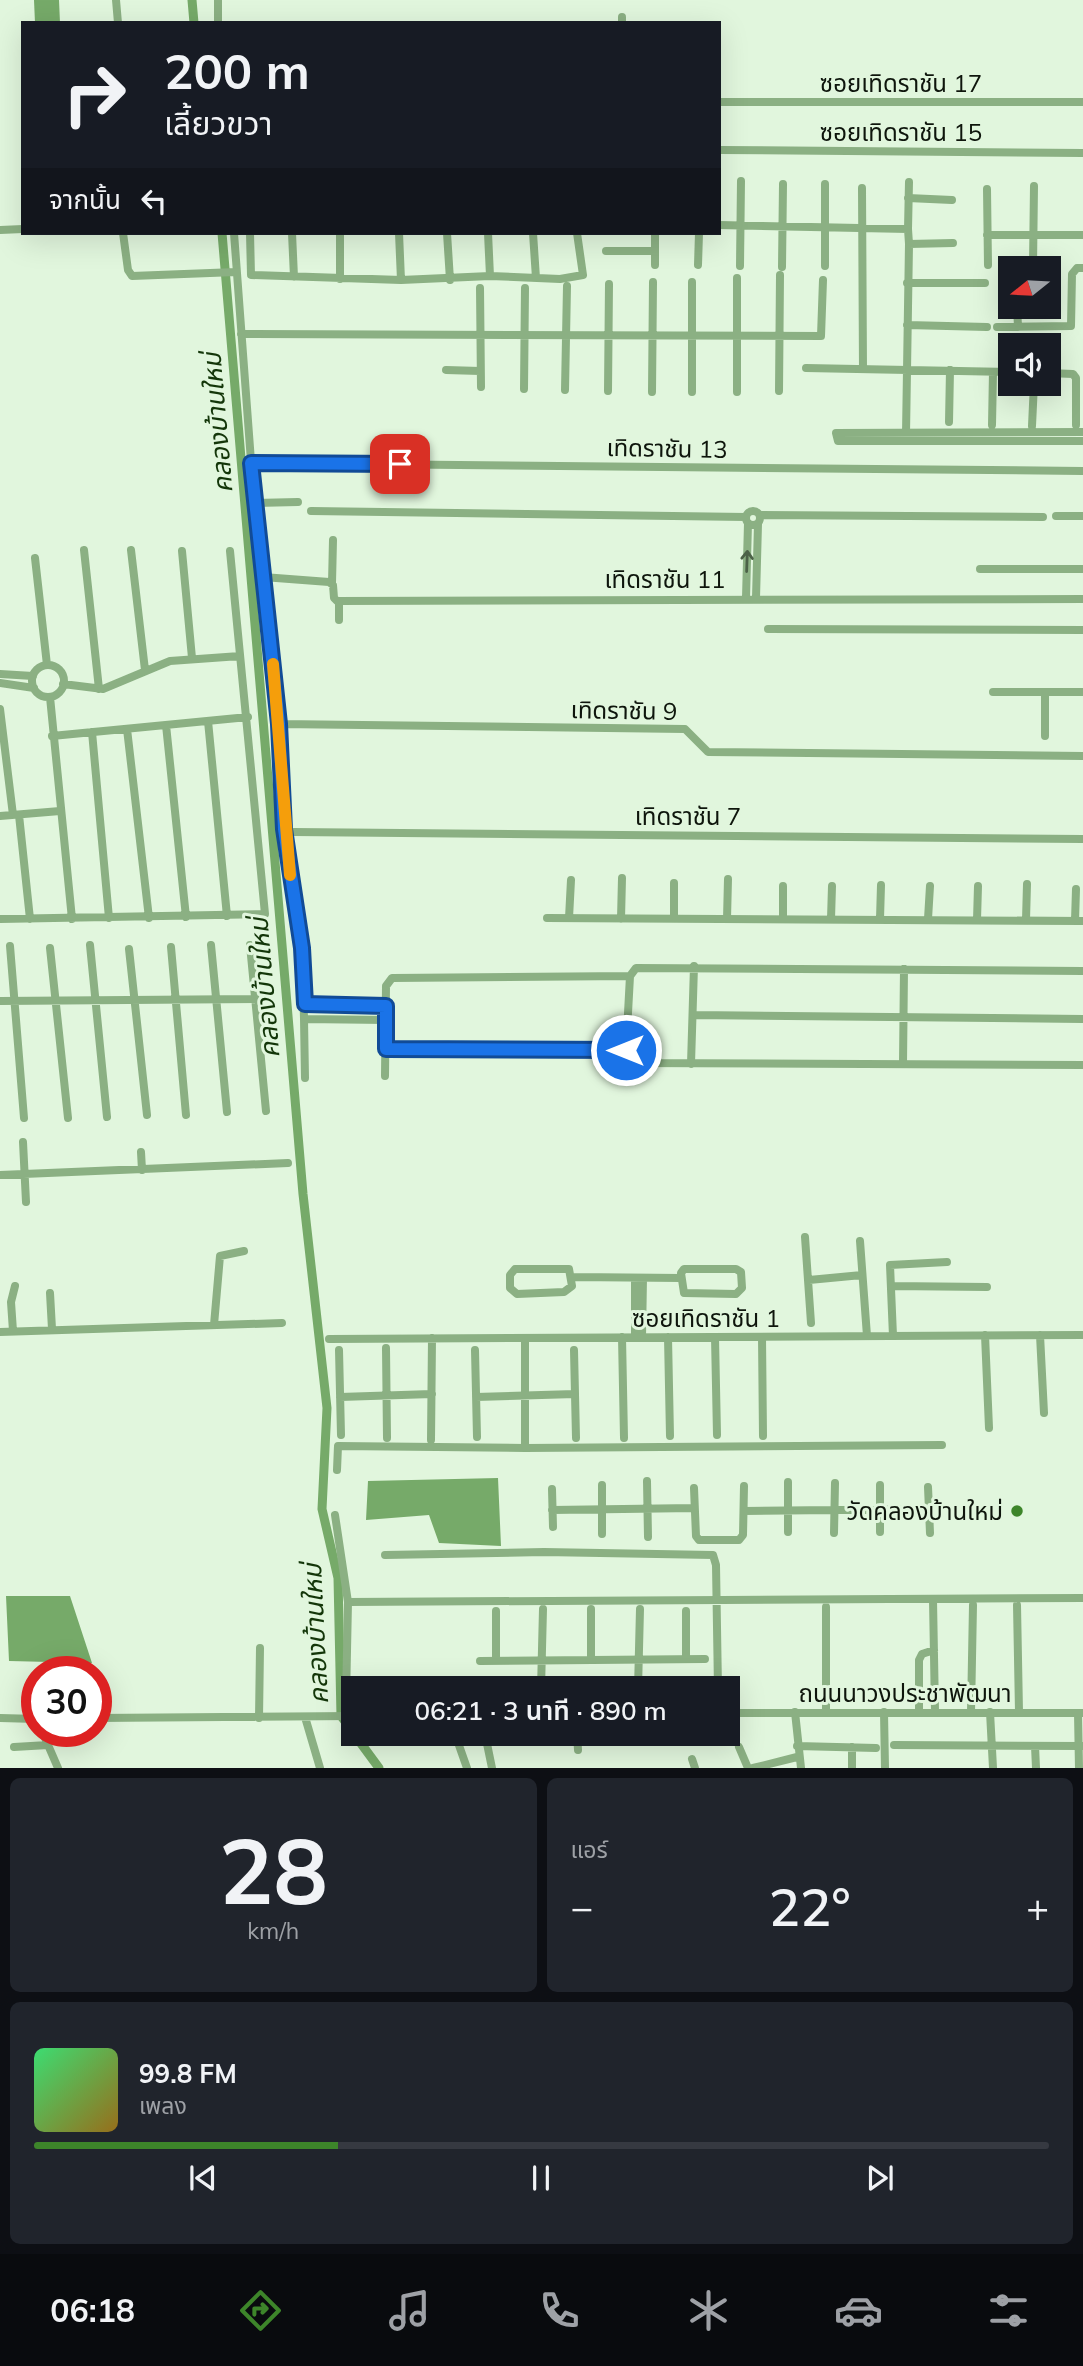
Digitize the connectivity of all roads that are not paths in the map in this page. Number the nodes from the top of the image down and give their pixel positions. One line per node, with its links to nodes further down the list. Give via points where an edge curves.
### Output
1 (117, 0): 3 (street)
2 (218, 0): 4 (street)
3 (118, 21)
4 (218, 21)
5 (721, 102): 6 (street, ซอยเทิดราชัน 17)
6 (1083, 102)
7 (721, 150): 8 (street, ซอยเทิดราชัน 15)
8 (1083, 153)
9 (741, 181): 19 (street)
10 (909, 182): 16 (street)
11 (783, 184): 20 (street)
12 (825, 184): 21 (street)
13 (1034, 186): 26 (street)
14 (862, 188): 23 (street)
15 (987, 189): 39 (street)
16 (908, 198): 17 (street); 24 (street)
17 (952, 200)
18 (721, 225): 19 (street)
19 (740, 225): 20 (street); 49 (street)
20 (782, 228): 21 (street); 82 (street)
21 (826, 228): 23 (street); 50 (street)
22 (21, 229): 25 (street)
23 (863, 229): 24 (street); 84 (street)
24 (908, 229): 42 (street)
25 (0, 230)
26 (1034, 234): 39 (street); 40 (street); 45 (street)
27 (123, 235): 52 (street, via 132,276)
28 (234, 235): 52 (street)
29 (250, 235): 54 (street, via 251,275)
30 (292, 235): 54 (street)
31 (340, 235): 57 (street)
32 (399, 235): 58 (street)
33 (447, 235): 59 (street)
34 (488, 235): 53 (street)
35 (533, 235): 55 (street)
36 (577, 235): 55 (street, via 583,275)
37 (655, 235): 44 (street)
38 (699, 235): 47 (street)
39 (987, 235): 48 (street)
40 (1083, 235)
41 (953, 243): 42 (street)
42 (909, 244): 63 (street)
43 (606, 251): 44 (street)
44 (655, 251): 46 (street)
45 (1033, 256)
46 (655, 265)
47 (698, 265)
48 (988, 265)
49 (740, 266)
50 (825, 267)
51 (1083, 268): 73 (street, via 1072,274 1071,326)
52 (233, 272): 74 (street)
53 (490, 276): 55 (street); 59 (street)
54 (294, 277): 57 (street)
55 (536, 278)
56 (737, 278): 81 (street)
57 (340, 279): 58 (street)
58 (401, 280): 59 (street)
59 (450, 280)
60 (823, 280): 82 (street, via 821,336)
61 (653, 282): 79 (street)
62 (692, 282): 80 (street)
63 (907, 283): 64 (street); 70 (street)
64 (985, 283)
65 (609, 284): 78 (street)
66 (567, 286): 77 (street)
67 (480, 288): 75 (street)
68 (525, 288): 76 (street)
69 (1018, 319): 73 (street)
70 (907, 325): 71 (street); 86 (street)
71 (987, 327)
72 (997, 327): 73 (street)
73 (1018, 327)
74 (241, 334): 75 (street); 109 (street)
75 (480, 335): 76 (street); 88 (street)
76 (524, 335): 77 (street); 93 (street)
77 (566, 335): 78 (street); 94 (street)
78 (608, 335): 79 (street); 95 (street)
79 (652, 335): 80 (street); 98 (street)
80 (693, 336): 81 (street); 99 (street)
81 (736, 336): 82 (street); 96 (street)
82 (780, 336): 97 (street)
83 (806, 368): 84 (street)
84 (863, 369): 86 (street)
85 (446, 370): 88 (street)
86 (906, 370): 87 (street); 107 (street)
87 (950, 370): 89 (street); 102 (street)
88 (480, 371): 92 (street)
89 (993, 372): 90 (street); 103 (street)
90 (998, 372)
91 (1061, 374): 101 (street, via 1073,374)
92 (481, 387)
93 (524, 389)
94 (565, 390)
95 (608, 391)
96 (737, 391)
97 (779, 391)
98 (652, 392)
99 (692, 393)
100 (1033, 396): 105 (street)
101 (1080, 397): 104 (street)
102 (949, 422)
103 (992, 425)
104 (1076, 425)
105 (1032, 426)
106 (1083, 432): 107 (street)
107 (906, 436): 107 (street, via 836,439 837,432); 108 (street)
108 (1083, 441)
109 (251, 463): 110 (street, เทิดราชัน 13); 112 (street)
110 (1083, 471)
111 (298, 502): 112 (street)
112 (256, 503): 126 (street)
113 (311, 511): 117 (street)
114 (1056, 516): 115 (street)
115 (1083, 516)
116 (1044, 517): 117 (street)
117 (753, 520): 128 (street, one-way to 117); 129 (street)
118 (332, 540): 127 (street)
119 (84, 550): 144 (street)
120 (131, 550): 138 (street)
121 (182, 551): 136 (street)
122 (230, 551): 135 (street)
123 (35, 558): 137 (street)
124 (981, 569): 125 (street)
125 (1083, 569)
126 (263, 577): 127 (street); 152 (street)
127 (332, 583): 131 (street, via 334,598)
128 (746, 598): 129 (street, เทิดราชัน 11); 131 (street, เทิดราชัน 11)
129 (756, 598): 130 (street, เทิดราชัน 11)
130 (1083, 599)
131 (340, 601): 132 (street)
132 (339, 620)
133 (768, 629): 134 (street)
134 (1083, 630)
135 (240, 656): 136 (street); 150 (street)
136 (192, 658): 138 (street)
137 (47, 666): 140 (street, via 38,668); 142 (street, via 60,671)
138 (145, 670): 144 (street)
139 (0, 674): 140 (street)
140 (33, 676): 143 (street)
141 (0, 683): 143 (street)
142 (63, 684): 144 (street); 148 (street)
143 (34, 688): 148 (street, via 42,696)
144 (99, 689)
145 (993, 692): 146 (street)
146 (1045, 692): 147 (street); 157 (street)
147 (1083, 692)
148 (50, 696): 156 (street)
149 (0, 709): 160 (street)
150 (248, 717): 151 (street); 175 (street, via 266,911 261,916)
151 (208, 721): 153 (street); 175 (street)
152 (279, 724): 158 (street, เทิดราชัน 9, via 685,729 708,752); 213 (street, via 284,829 302,948)
153 (166, 725): 154 (street); 176 (street)
154 (127, 729): 155 (street); 178 (street)
155 (92, 732): 156 (street); 177 (street)
156 (52, 736): 159 (street)
157 (1045, 736)
158 (1083, 756)
159 (60, 811): 160 (street); 184 (street)
160 (16, 815): 161 (street); 183 (street)
161 (0, 817)
162 (293, 832): 163 (street, เทิดราชัน 7)
163 (1083, 839)
164 (622, 878): 185 (street)
165 (728, 879): 186 (street)
166 (572, 880): 180 (street)
167 (674, 883): 181 (street)
168 (1027, 884): 192 (street)
169 (783, 886): 187 (street)
170 (832, 886): 188 (street)
171 (881, 886): 189 (street)
172 (930, 886): 190 (street)
173 (978, 886): 191 (street)
174 (1076, 889): 193 (street)
175 (227, 916): 176 (street)
176 (186, 917): 178 (street)
177 (110, 918): 178 (street); 184 (street)
178 (149, 918)
179 (547, 918): 180 (street)
180 (569, 918): 185 (street)
181 (674, 918): 185 (street); 186 (street)
182 (0, 919): 183 (street)
183 (30, 919): 184 (street)
184 (72, 919)
185 (621, 919)
186 (727, 919): 187 (street)
187 (783, 919): 188 (street)
188 (831, 919): 189 (street)
189 (880, 919): 190 (street)
190 (928, 919): 191 (street)
191 (977, 920): 192 (street)
192 (1026, 920): 193 (street)
193 (1079, 920)
194 (90, 945): 206 (street)
195 (211, 945): 210 (street)
196 (250, 945): 208 (street)
197 (10, 946): 212 (street)
198 (171, 947): 207 (street)
199 (50, 948): 209 (street)
200 (130, 948): 205 (street)
201 (694, 966): 202 (street); 204 (street, via 636,968); 215 (street)
202 (904, 969): 203 (street); 216 (street)
203 (1083, 971)
204 (630, 976): 214 (street, via 392,978 386,986); 221 (street)
205 (135, 998): 206 (street); 207 (street); 229 (street)
206 (95, 999): 209 (street); 231 (street)
207 (175, 999): 210 (street); 230 (street)
208 (256, 999): 210 (street); 227 (street)
209 (55, 1000): 212 (street); 233 (street)
210 (216, 1000): 228 (street)
211 (0, 1001): 212 (street)
212 (14, 1001): 232 (street)
213 (305, 1004): 214 (street); 218 (street)
214 (386, 1006): 219 (street)
215 (693, 1015): 216 (street); 222 (street)
216 (903, 1017): 217 (street); 223 (street)
217 (1083, 1019)
218 (304, 1020): 219 (street); 226 (street)
219 (386, 1020): 220 (street)
220 (386, 1049): 221 (street); 225 (street)
221 (626, 1050): 222 (street, via 634,1063)
222 (691, 1064): 223 (street)
223 (903, 1065): 224 (street)
224 (1083, 1065)
225 (385, 1076)
226 (305, 1078)
227 (266, 1111)
228 (227, 1112)
229 (147, 1115)
230 (186, 1115)
231 (107, 1117)
232 (24, 1118)
233 (68, 1118)
234 (23, 1142): 238 (street)
235 (141, 1152): 237 (street)
236 (288, 1163): 237 (street)
237 (142, 1170): 238 (street)
238 (24, 1174): 239 (street); 240 (street)
239 (0, 1175)
240 (26, 1202)
241 (805, 1237): 249 (street)
242 (860, 1241): 245 (street)
243 (244, 1251): 256 (street, via 220,1256)
244 (947, 1262): 251 (street, via 890,1265)
245 (862, 1275): 249 (street); 264 (street)
246 (573, 1277): 246 (street, via 570,1291 517,1294 510,1288 515,1269 569,1269); 247 (street)
247 (639, 1278): 248 (street); 267 (street)
248 (681, 1278): 248 (street, via 684,1269 736,1269 741,1272 742,1288 736,1294 687,1294)
249 (808, 1280): 255 (street)
250 (15, 1286): 259 (street)
251 (891, 1286): 252 (street); 265 (street)
252 (987, 1287)
253 (50, 1293): 257 (street)
254 (282, 1323): 256 (street)
255 (811, 1323)
256 (214, 1325): 257 (street)
257 (52, 1329): 259 (street)
258 (0, 1332): 259 (street)
259 (13, 1332)
260 (985, 1335): 261 (street, ซอยเทิดราชัน 1); 265 (street, ซอยเทิดราชัน 1); 284 (street)
261 (1040, 1335): 262 (street, ซอยเทิดราชัน 1); 283 (street)
262 (1083, 1335)
263 (762, 1336): 264 (street, ซอยเทิดราชัน 1); 269 (street, ซอยเทิดราชัน 1); 288 (street)
264 (867, 1336): 265 (street, ซอยเทิดราชัน 1)
265 (893, 1336)
266 (622, 1337): 267 (street, ซอยเทิดราชัน 1); 271 (street, ซอยเทิดราชัน 1); 292 (street)
267 (638, 1337): 268 (street, ซอยเทิดราชัน 1)
268 (668, 1337): 269 (street, ซอยเทิดราชัน 1); 287 (street)
269 (715, 1337): 286 (street)
270 (432, 1338): 271 (street, ซอยเทิดราชัน 1); 272 (street, ซอยเทิดราชัน 1); 277 (street)
271 (525, 1338): 280 (street)
272 (328, 1339)
273 (386, 1348): 279 (street)
274 (340, 1350): 281 (street)
275 (475, 1350): 282 (street)
276 (574, 1350): 278 (street)
277 (432, 1394): 279 (street); 293 (street)
278 (575, 1394): 280 (street); 291 (street)
279 (387, 1395): 281 (street); 290 (street)
280 (526, 1395): 282 (street); 295 (street)
281 (340, 1397): 285 (street)
282 (476, 1397): 289 (street)
283 (1045, 1413)
284 (989, 1428)
285 (341, 1435)
286 (717, 1435)
287 (670, 1436)
288 (763, 1436)
289 (477, 1437)
290 (387, 1438)
291 (576, 1438)
292 (624, 1438)
293 (431, 1440)
294 (942, 1445): 295 (street)
295 (525, 1448): 296 (street, via 338,1446)
296 (337, 1470)
297 (646, 1481): 306 (street)
298 (788, 1482): 308 (street)
299 (835, 1483): 309 (street)
300 (602, 1485): 313 (street)
301 (880, 1485): 310 (street)
302 (744, 1486): 314 (street)
303 (928, 1487): 311 (street)
304 (694, 1488): 307 (street)
305 (552, 1489): 312 (street)
306 (647, 1508): 307 (street); 313 (street); 322 (street)
307 (694, 1508): 323 (street, via 696,1536)
308 (788, 1509): 309 (street); 314 (street); 317 (street)
309 (834, 1509): 310 (street); 319 (street)
310 (880, 1509): 311 (street); 318 (street)
311 (928, 1509): 320 (street)
312 (552, 1510): 313 (street); 316 (street)
313 (602, 1510): 321 (street)
314 (744, 1511): 323 (street, via 742,1538)
315 (335, 1515): 329 (street)
316 (553, 1527)
317 (788, 1532)
318 (880, 1532)
319 (834, 1533)
320 (930, 1533)
321 (603, 1534)
322 (648, 1537)
323 (714, 1541): 325 (street)
324 (385, 1555): 325 (street)
325 (713, 1555): 328 (street)
326 (1083, 1598): 327 (street)
327 (933, 1600): 328 (street); 339 (street)
328 (717, 1601): 329 (street); 350 (street)
329 (348, 1602): 347 (street)
330 (973, 1605): 356 (street)
331 (1017, 1605): 358 (street)
332 (826, 1607): 352 (street)
333 (543, 1609): 344 (street)
334 (591, 1609): 345 (street)
335 (640, 1609): 340 (street)
336 (496, 1611): 343 (street)
337 (687, 1611): 341 (street)
338 (260, 1648): 365 (street)
339 (934, 1650): 354 (street, via 919,1660); 355 (street)
340 (639, 1659): 341 (street); 345 (street); 349 (street)
341 (686, 1659): 342 (street)
342 (705, 1659)
343 (496, 1660): 344 (street); 346 (street)
344 (542, 1660): 345 (street); 348 (street)
345 (591, 1660)
346 (480, 1661)
347 (346, 1676)
348 (541, 1676)
349 (638, 1676)
350 (718, 1676)
351 (794, 1712): 352 (street, ถนนนาวงประชาพัฒนา); 359 (street, ถนนนาวงประชาพัฒนา); 371 (street)
352 (826, 1712): 353 (street, ถนนนาวงประชาพัฒนา)
353 (884, 1712): 354 (street, ถนนนาวงประชาพัฒนา); 391 (street)
354 (919, 1712): 355 (street, ถนนนาวงประชาพัฒนา)
355 (935, 1712): 356 (street, ถนนนาวงประชาพัฒนา)
356 (971, 1712): 357 (street, ถนนนาวงประชาพัฒนา)
357 (990, 1712): 358 (street, ถนนนาวงประชาพัฒนา); 372 (street)
358 (1019, 1712): 360 (street, ถนนนาวงประชาพัฒนา)
359 (740, 1713)
360 (1080, 1713): 374 (street)
361 (341, 1716): 362 (street)
362 (305, 1717): 365 (street); 384 (street)
363 (0, 1718): 366 (street)
364 (112, 1718): 365 (street)
365 (259, 1718)
366 (21, 1719)
367 (894, 1745): 372 (street)
368 (459, 1746): 385 (street)
369 (487, 1746): 386 (street)
370 (578, 1746): 381 (street)
371 (797, 1746): 379 (street); 382 (street)
372 (992, 1746): 373 (street); 392 (street)
373 (1035, 1746): 374 (street); 393 (street)
374 (1081, 1746): 394 (street)
375 (14, 1747): 376 (street)
376 (21, 1747)
377 (49, 1747): 383 (street)
378 (739, 1747): 387 (street)
379 (852, 1747): 380 (street); 390 (street)
380 (876, 1748)
381 (578, 1750)
382 (797, 1757): 388 (street); 389 (street)
383 (58, 1768)
384 (320, 1768)
385 (467, 1768)
386 (492, 1768)
387 (748, 1768)
388 (753, 1768)
389 (801, 1768)
390 (852, 1768)
391 (886, 1768)
392 (993, 1768)
393 (1036, 1768)
394 (1079, 1768)

